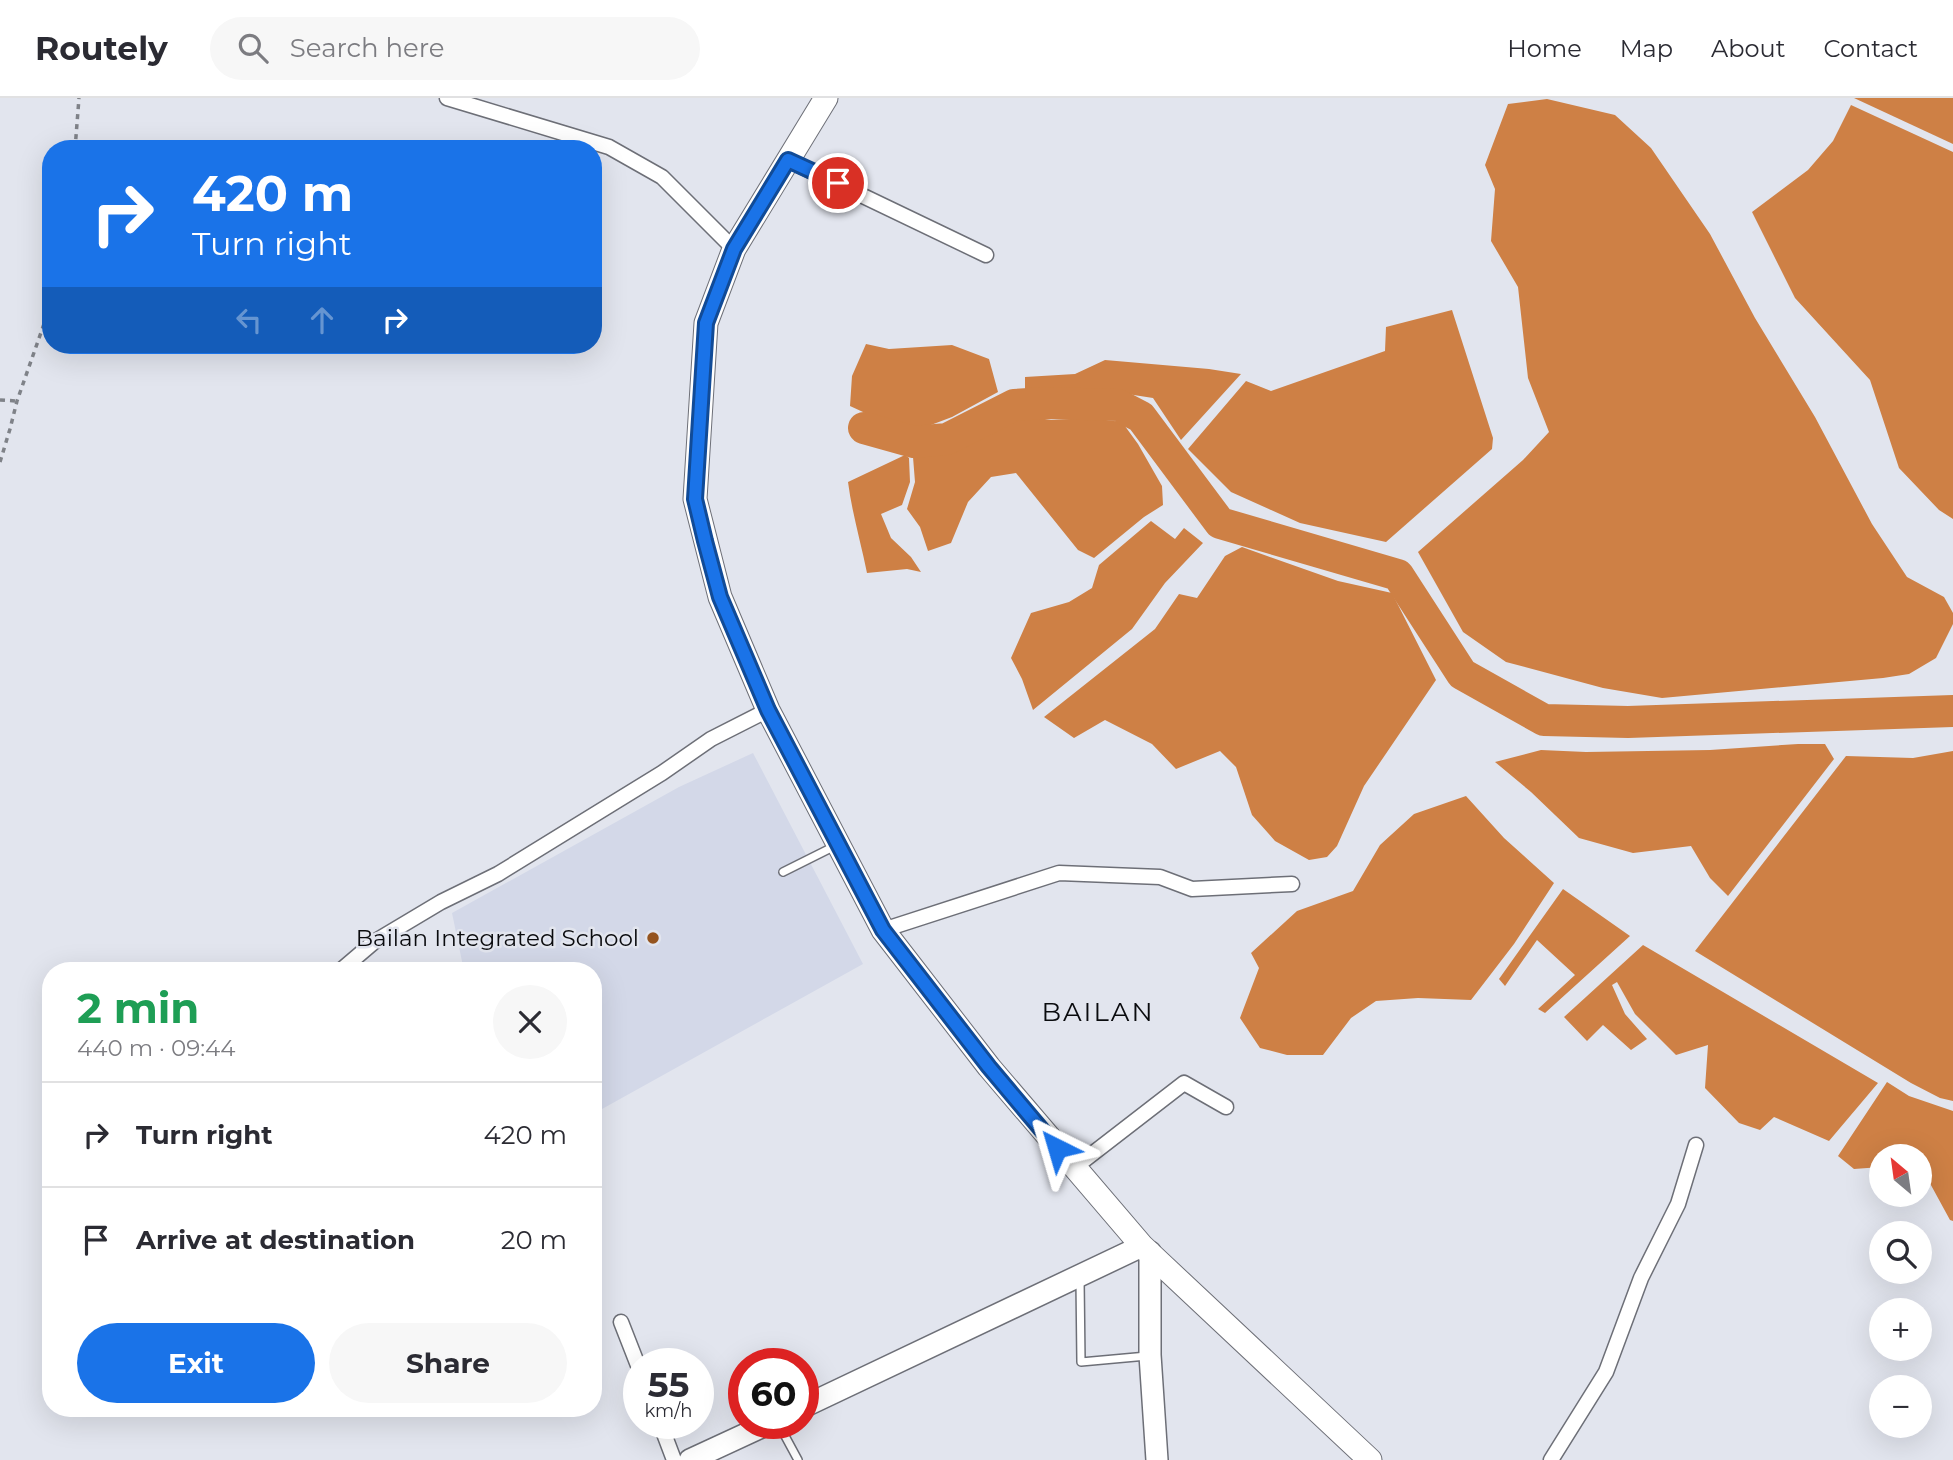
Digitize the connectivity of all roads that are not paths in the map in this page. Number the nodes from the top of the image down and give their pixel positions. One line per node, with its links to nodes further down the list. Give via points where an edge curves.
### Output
1 (447, 98): 3 (street)
2 (826, 98): 5 (main road)
3 (586, 140)
4 (602, 145): 6 (street, via 662,177)
5 (788, 160): 6 (main road); 7 (street)
6 (734, 249): 8 (main road, via 706,323 695,499 720,597)
7 (986, 255)
8 (768, 710): 9 (main road); 13 (street, via 712,739 498,874 385,935)
9 (838, 845): 10 (lane); 12 (main road)
10 (783, 872)
11 (1292, 884): 12 (street, via 1192,890 1160,877 1059,873)
12 (883, 930): 16 (main road)
13 (351, 962)
14 (1226, 1107): 16 (street, via 1184,1083)
15 (1696, 1145): 31 (street, via 1678,1204 1641,1278 1606,1372)
16 (1074, 1168): 17 (main road)
17 (1146, 1249): 18 (main road); 21 (main road); 30 (main road)
18 (1080, 1276): 21 (lane, via 1081,1362); 22 (main road)
19 (621, 1322): 20 (street)
20 (631, 1348)
21 (1150, 1355): 29 (main road)
22 (819, 1399)
23 (666, 1439): 26 (street)
24 (735, 1439): 27 (main road)
25 (787, 1439): 28 (lane)
26 (674, 1460)
27 (690, 1460)
28 (798, 1460)
29 (1157, 1460)
30 (1370, 1460)
31 (1551, 1460)

